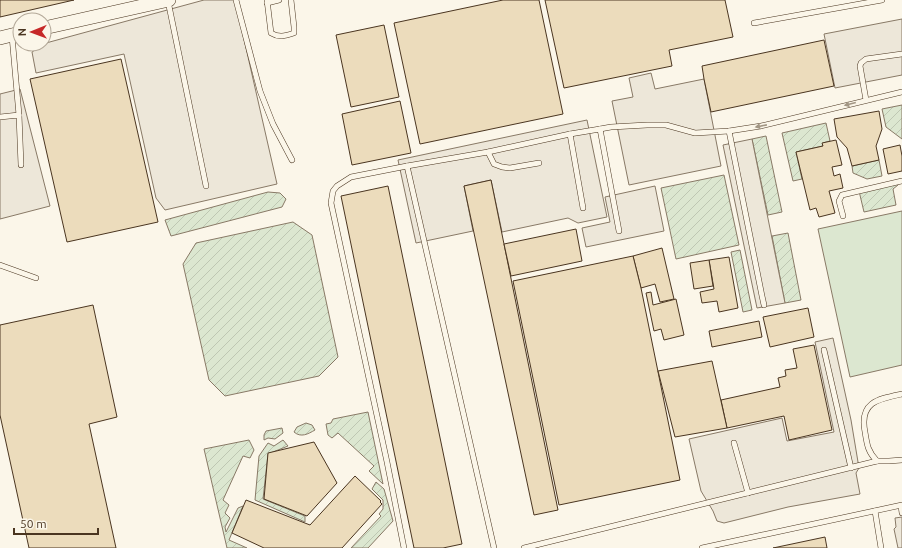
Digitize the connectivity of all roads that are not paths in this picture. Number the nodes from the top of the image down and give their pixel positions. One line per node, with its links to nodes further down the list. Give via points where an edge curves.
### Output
1 (168, 0): 8 (street); 24 (lane)
2 (236, 0): 19 (lane, via 260,91 273,124)
3 (279, 0): 6 (lane)
4 (291, 0): 6 (lane, via 294,33 276,36 270,32)
5 (882, 0): 7 (lane)
6 (267, 1)
7 (754, 23)
8 (52, 26)
9 (11, 35): 13 (lane)
10 (902, 54): 12 (lane, via 866,59 861,63)
11 (902, 92): 12 (lane)
12 (866, 100): 16 (lane, one-way to 16, via 761,126)
13 (19, 115): 14 (lane); 21 (lane)
14 (0, 118)
15 (600, 129): 16 (lane, via 666,125 695,133); 17 (lane); 27 (lane)
16 (729, 131): 30 (lane)
17 (570, 134): 18 (lane); 25 (lane)
18 (488, 152): 20 (lane, via 494,164 502,167); 22 (lane)
19 (292, 160)
20 (538, 163)
21 (21, 165)
22 (407, 166): 41 (lane, via 351,177 333,191 331,203); 42 (lane)
23 (902, 181): 26 (lane, via 842,195 839,201)
24 (206, 186)
25 (583, 208)
26 (842, 216)
27 (619, 231)
28 (0, 265): 29 (lane)
29 (36, 278)
30 (764, 305)
31 (824, 350): 36 (lane)
32 (902, 394): 35 (lane, via 872,404 864,414 867,443)
33 (734, 444): 37 (lane)
34 (902, 460): 35 (lane)
35 (876, 461): 36 (lane)
36 (851, 468): 37 (lane)
37 (748, 493): 43 (lane)
38 (901, 506): 39 (lane); 40 (lane)
39 (875, 511): 44 (lane); 45 (lane)
40 (902, 513)
41 (404, 548)
42 (494, 548)
43 (524, 548)
44 (702, 548)
45 (881, 548)

